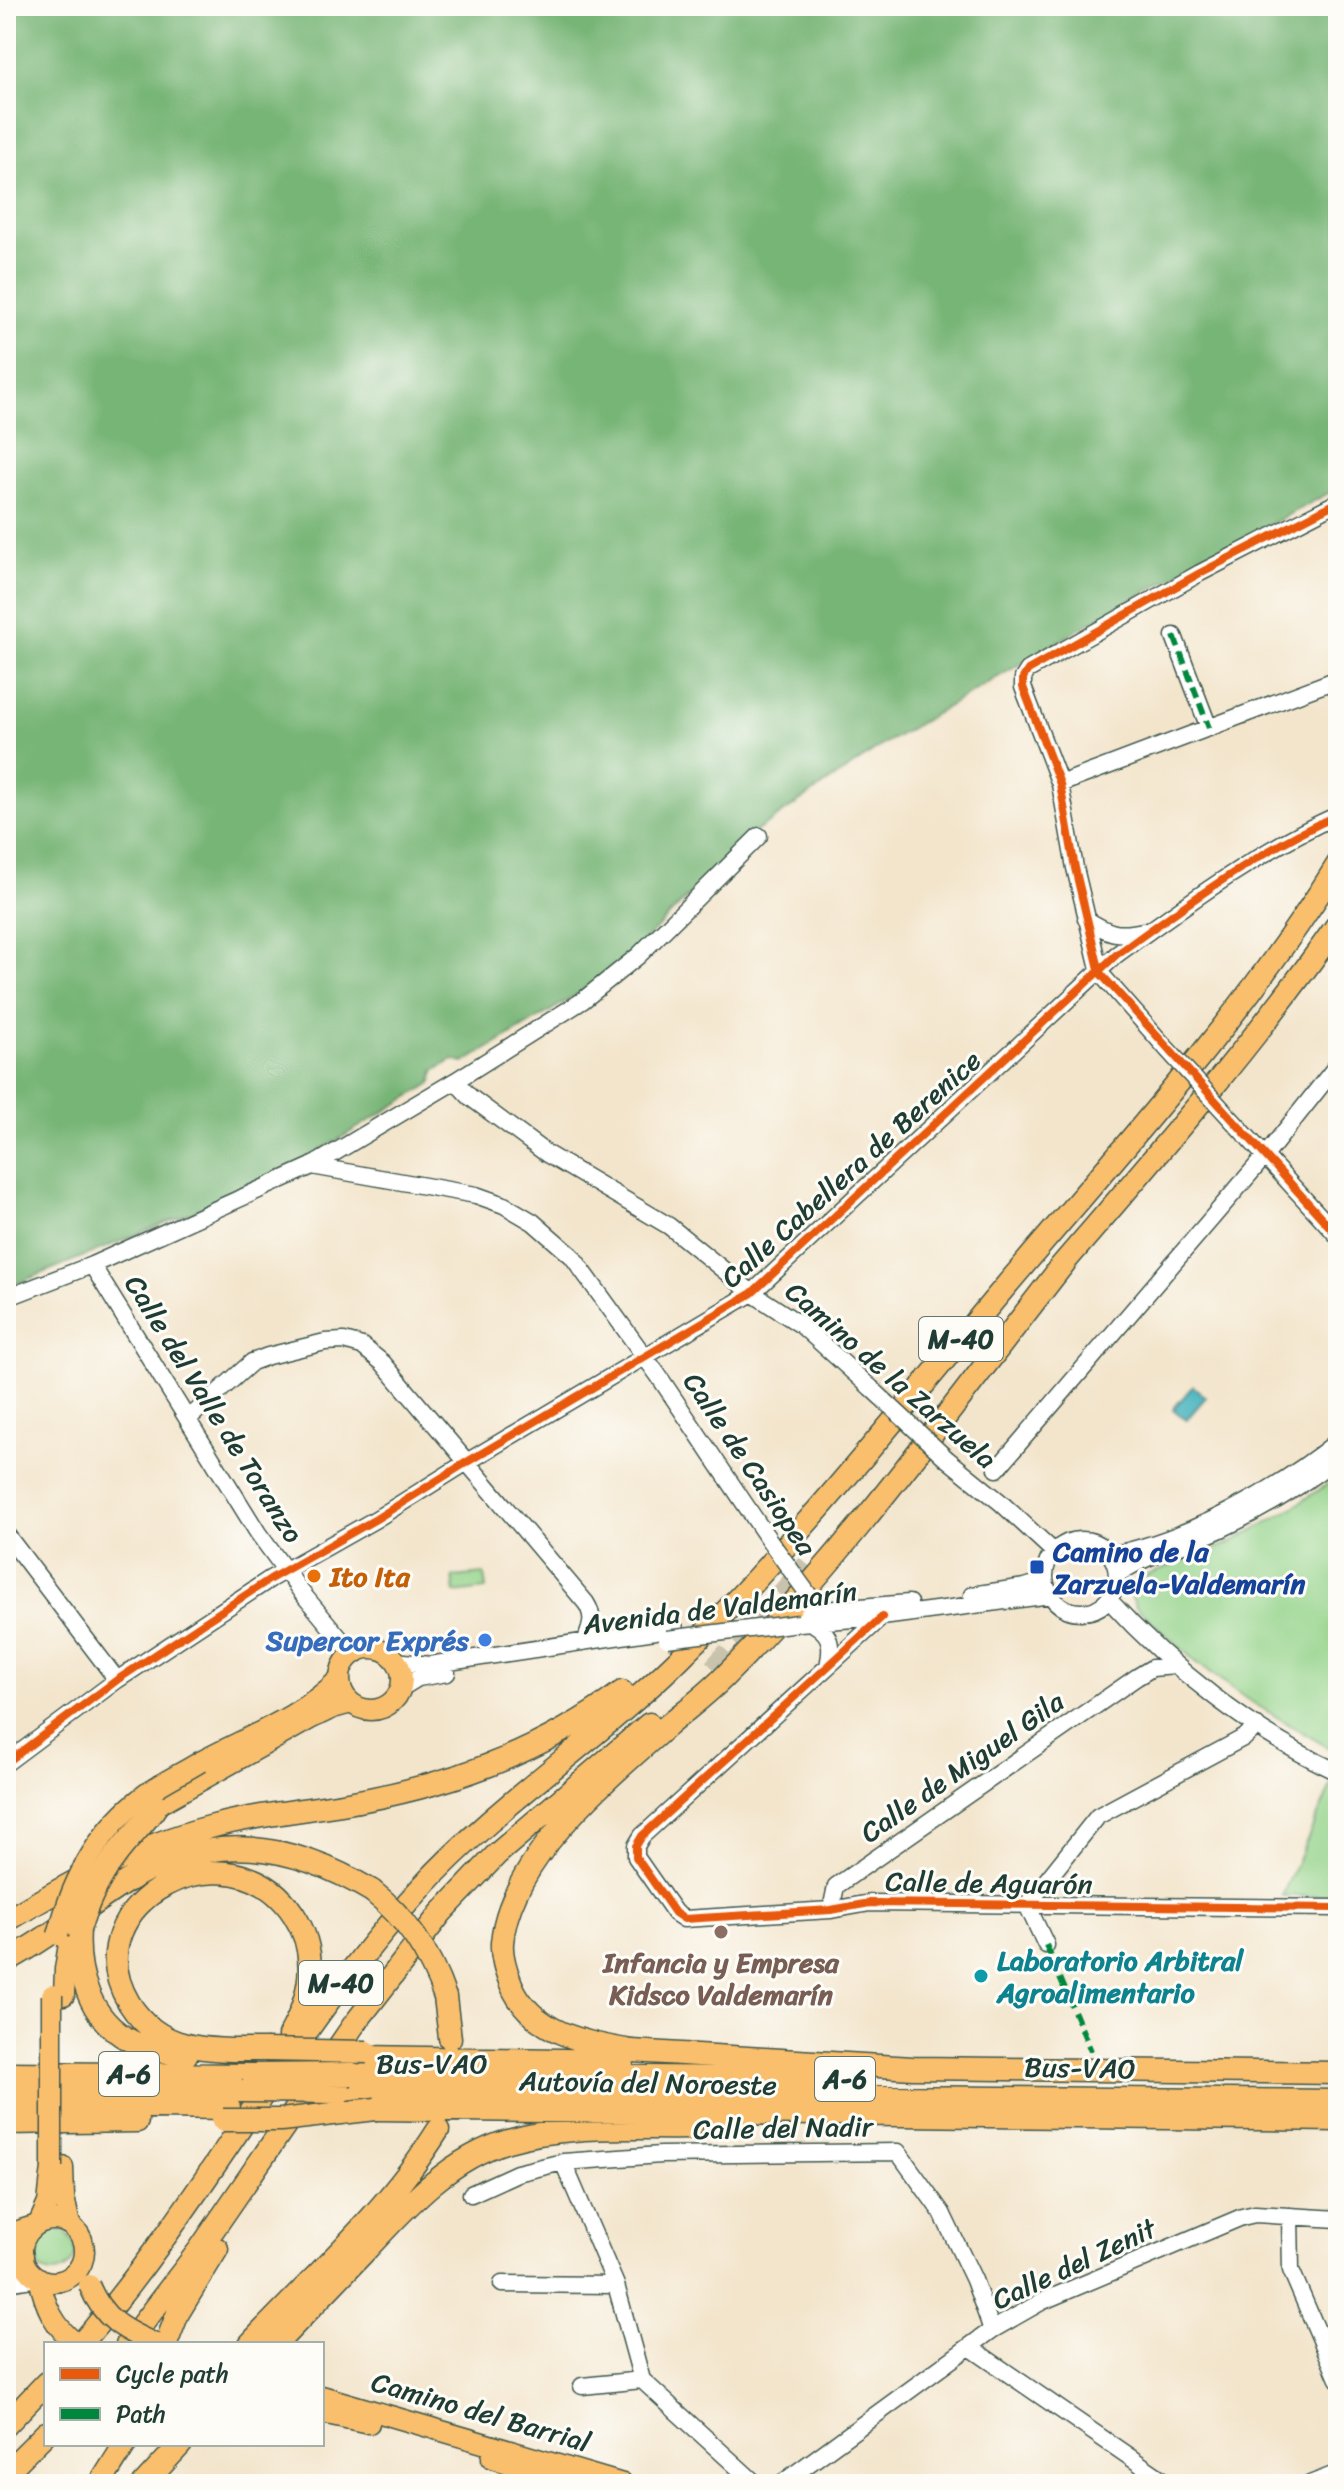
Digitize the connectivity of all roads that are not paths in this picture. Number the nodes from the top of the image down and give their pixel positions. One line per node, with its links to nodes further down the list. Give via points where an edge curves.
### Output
1 (1338, 502): 5 (street, via 1028,670 1023,687)
2 (1174, 636): 4 (street)
3 (1338, 679): 4 (street)
4 (1209, 728): 5 (street)
5 (1060, 784): 9 (street)
6 (1336, 812): 11 (street, Calle Cabellera de Berenice)
7 (759, 836): 14 (street, via 638,956 582,1001)
8 (1338, 864): 36 (highway, M-40, via 1215,1040)
9 (1086, 919): 11 (street, via 1124,935); 12 (street)
10 (1338, 924): 18 (highway, M-40, via 1233,1063)
11 (1152, 929): 12 (street, Calle Cabellera de Berenice)
12 (1100, 973): 15 (street, bridge); 20 (street, Calle Cabellera de Berenice)
13 (1338, 1064): 15 (street)
14 (455, 1081): 16 (street); 20 (street, Camino de la Zarzuela, via 547,1154 669,1226)
15 (1265, 1156): 17 (street); 27 (street)
16 (312, 1166): 19 (street); 22 (street, Calle de Casiopea, via 476,1195 514,1211 572,1256)
17 (1338, 1236)
18 (1065, 1262): 33 (highway, M-40); 67 (highway, via 820,1574 725,1677 575,1812 530,1868 507,1915 502,1945 515,1993 532,2015 557,2033 632,2051)
19 (92, 1265): 21 (street); 23 (street, Calle del Valle de Toranzo)
20 (752, 1293): 22 (street, Calle Cabellera de Berenice); 28 (street, Camino de la Zarzuela, bridge, via 801,1325)
21 (6, 1298)
22 (645, 1358): 26 (street, Calle Cabellera de Berenice); 39 (street, Calle de Casiopea, bridge, via 767,1537)
23 (188, 1419): 26 (street, via 252,1362 344,1341 362,1346 383,1363); 34 (street, Calle del Valle de Toranzo)
24 (1338, 1441): 32 (street, via 1308,1465 1215,1518)
25 (1338, 1457): 35 (street, via 1270,1504)
26 (467, 1462): 34 (street, Calle Cabellera de Berenice); 42 (street, via 586,1603 593,1620)
27 (997, 1469): 28 (street); 29 (street, via 994,1482)
28 (965, 1474): 29 (street, Camino de la Zarzuela)
29 (1000, 1502): 31 (street, Camino de la Zarzuela)
30 (6, 1534): 51 (street)
31 (1053, 1551): 32 (street, via 1083,1539); 37 (street, via 1044,1568)
32 (1110, 1555): 35 (street)
33 (808, 1565)
34 (285, 1570): 45 (street, Calle del Valle de Toranzo); 51 (street, Calle Cabellera de Berenice)
35 (1118, 1574): 38 (street)
36 (757, 1578): 61 (highway, via 619,1695 509,1758 408,1791 241,1819 166,1840 94,1871); 85 (highway, M-40, via 673,1665 476,1832 420,1888 356,1962)
37 (1048, 1588): 38 (street, via 1057,1604 1075,1612 1094,1611); 39 (street, Avenida de Valdemarín); 40 (street, Avenida de Valdemarín)
38 (1109, 1600): 43 (street)
39 (810, 1615): 40 (street, Avenida de Valdemarín); 41 (street, Avenida de Valdemarín, bridge); 44 (street, Calle de Casiopea)
40 (882, 1617): 44 (street)
41 (671, 1634): 42 (street, Avenida de Valdemarín); 52 (street, Avenida de Valdemarín, via 431,1675)
42 (586, 1640): 46 (street, Avenida de Valdemarín, via 429,1665)
43 (1152, 1644): 47 (street); 49 (street, via 1150,1660)
44 (840, 1646): 60 (street, Calle de Aguarón, via 828,1666 636,1846 636,1857 684,1919)
45 (353, 1654): 46 (main road, via 377,1649); 50 (main road)
46 (396, 1661): 52 (main road)
47 (1176, 1666): 49 (street, Calle de Miguel Gila, via 1152,1668); 54 (street)
48 (714, 1669): 65 (highway, M-40, via 497,1854 441,1913)
49 (1137, 1677): 60 (street, Calle de Miguel Gila, via 836,1886)
50 (340, 1678): 53 (main road); 62 (main road, bridge, via 303,1707 200,1762 122,1814 71,1891)
51 (117, 1680): 55 (street, Calle Cabellera de Berenice)
52 (400, 1689): 53 (main road, via 380,1709)
53 (351, 1703): 57 (main road, via 310,1719)
54 (1257, 1726): 56 (street); 58 (street, via 1098,1816)
55 (6, 1763)
56 (1338, 1772)
57 (157, 1805): 62 (highway, bridge, via 106,1870)
58 (1027, 1905): 59 (street, Calle de Aguarón); 60 (street, Calle de Aguarón, via 870,1903); 63 (street)
59 (1338, 1908)
60 (831, 1910)
61 (6, 1921)
62 (69, 1932): 71 (highway, via 94,2007 109,2024 131,2041 190,2055); 81 (main road, via 58,1995)
63 (1046, 1945)
64 (6, 1961): 66 (highway, bridge, via 144,1872 176,1859 243,1848 285,1853 323,1864 372,1891 400,1916 420,1943 445,1997)
65 (353, 2026): 97 (highway, M-40, via 200,2249); 99 (highway, via 296,2128 203,2270)
66 (450, 2038)
67 (772, 2061): 68 (highway, via 432,2057); 70 (highway, via 913,2068)
68 (356, 2069): 71 (highway, Autovía del Noroeste / A-6, bridge); 72 (highway, Autovía del Noroeste / A-6); 74 (highway, Bus-VAO)
69 (6, 2073): 71 (highway, Autovía del Noroeste / A-6)
70 (1338, 2073)
71 (246, 2083): 73 (highway); 75 (highway, Autovía del Noroeste / A-6); 76 (highway, Autovía del Noroeste / A-6, bridge, via 376,2109); 78 (highway); 85 (highway, via 207,2048 185,2045 151,2029 122,1990 118,1950 125,1925 143,1900 175,1879 215,1871 263,1885 291,1911 310,1957 301,2015)
72 (1338, 2083)
73 (6, 2089)
74 (1338, 2101)
75 (6, 2105)
76 (1044, 2118): 77 (highway, Autovía del Noroeste / A-6); 101 (highway, via 1026,2124 582,2130 506,2142 469,2159 409,2202)
77 (1338, 2120)
78 (6, 2123)
79 (438, 2130): 100 (highway, via 392,2193)
80 (563, 2162): 82 (street, Calle del Nadir, via 517,2173); 93 (street); 94 (street, Calle del Nadir, via 661,2155 898,2152 942,2213)
81 (57, 2167): 86 (main road); 87 (main road, via 48,2203)
82 (471, 2194)
83 (1290, 2216): 84 (street, Calle del Zenit); 94 (street, Calle del Zenit, via 1242,2217 1041,2302); 103 (street, via 1291,2270)
84 (1338, 2219)
85 (176, 2221): 96 (highway, M-40, via 120,2299)
86 (70, 2225): 87 (main road, via 54,2220); 89 (main road, via 82,2240)
87 (35, 2226): 88 (highway); 90 (main road, via 24,2238)
88 (6, 2236)
89 (82, 2260): 90 (main road, via 73,2274 53,2281); 98 (main road, bridge, via 95,2300 108,2317)
90 (26, 2264): 91 (street); 95 (main road, via 51,2317)
91 (8, 2283)
92 (502, 2284): 93 (street)
93 (616, 2285): 104 (street)
94 (992, 2330): 102 (street, Calle del Zenit)
95 (77, 2342)
96 (81, 2342)
97 (129, 2342)
98 (152, 2342)
99 (167, 2342)
100 (252, 2342)
101 (278, 2342)
102 (971, 2348): 122 (street, Calle del Zenit); 123 (street)
103 (1338, 2379)
104 (642, 2380): 106 (street); 121 (street)
105 (44, 2385): 109 (highway)
106 (582, 2386)
107 (324, 2397): 120 (main road, Camino del Barrial)
108 (324, 2413): 119 (main road, Camino del Barrial)
109 (6, 2425)
110 (44, 2435): 114 (highway)
111 (124, 2446): 116 (highway)
112 (162, 2446): 117 (highway)
113 (179, 2446): 118 (highway)
114 (6, 2473)
115 (1338, 2473): 124 (street)
116 (100, 2484)
117 (132, 2484)
118 (144, 2484)
119 (574, 2484)
120 (623, 2484)
121 (756, 2484)
122 (781, 2484)
123 (1169, 2484)
124 (1310, 2484)

